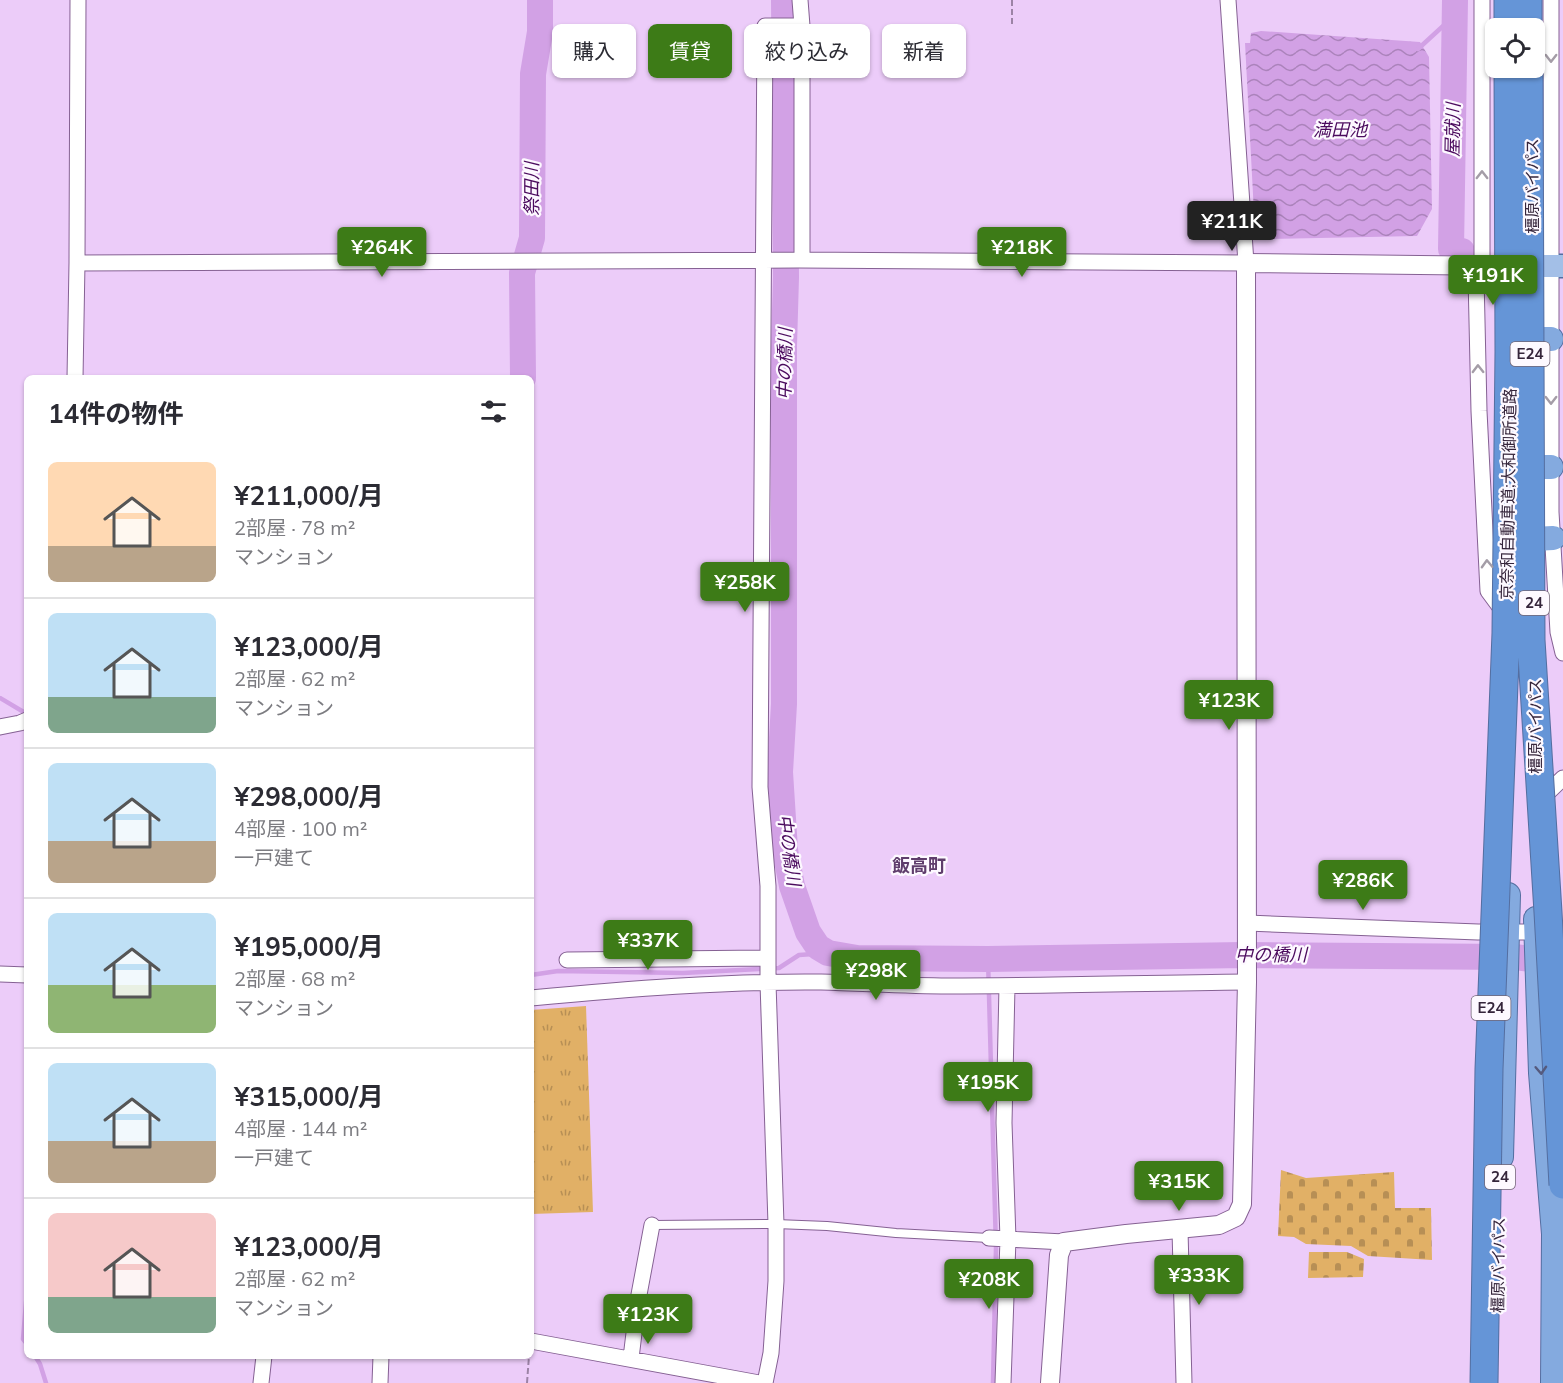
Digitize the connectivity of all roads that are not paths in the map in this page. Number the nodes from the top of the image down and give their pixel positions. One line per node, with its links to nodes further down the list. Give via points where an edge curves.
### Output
1 (78, 0): 19 (street)
2 (800, 0): 10 (street)
3 (1228, 0): 20 (street)
4 (1482, 0): 23 (street, one-way to 4)
5 (1506, 0): 8 (highway)
6 (1530, 0): 9 (highway)
7 (1551, 0): 22 (street, one-way to 22)
8 (1506, 18)
9 (1530, 18)
10 (800, 24)
11 (765, 78): 17 (street)
12 (800, 78): 18 (street)
13 (1506, 78): 21 (highway, 橿原バイパス / 24)
14 (1506, 78): 26 (highway, 京奈和自動車道;大和御所道路 / E24, bridge)
15 (1530, 78): 26 (highway, 京奈和自動車道;大和御所道路 / E24, bridge)
16 (1531, 78): 22 (highway, 橿原バイパス / 24)
17 (766, 260): 18 (street); 19 (street); 37 (street, via 760,787 768,886)
18 (800, 260): 20 (street)
19 (77, 263): 24 (street)
20 (1246, 263): 23 (street); 32 (street)
21 (1505, 266): 22 (main road); 23 (street); 26 (highway, 橿原バイパス / 24)
22 (1549, 266): 25 (highway, 橿原バイパス / 24, one-way to 25, via 1542,339)
23 (1479, 267): 26 (street, one-way to 23, via 1488,591 1479,411)
24 (75, 375)
25 (1543, 538): 27 (street); 31 (highway, 橿原バイパス / 24)
26 (1514, 630): 34 (highway, 橿原バイパス / 24); 44 (highway, E24, bridge, via 1548,912); 62 (highway, E24, bridge, via 1489,1070)
27 (1563, 653)
28 (24, 721): 29 (street)
29 (0, 727)
30 (1563, 778): 31 (street)
31 (1535, 804): 35 (highway, 橿原バイパス / 24)
32 (1247, 930): 34 (street); 39 (street)
33 (1563, 932): 35 (street)
34 (1508, 936): 35 (street); 63 (highway, 橿原バイパス / 24)
35 (1536, 936): 64 (highway, 橿原バイパス / 24, one-way to 64, via 1541,1074 1554,1234)
36 (567, 960): 38 (street)
37 (768, 970): 38 (street); 38 (street); 42 (street, via 821,982); 45 (street)
38 (662, 973): 43 (street)
39 (1247, 973): 42 (street); 47 (street, via 1242,1204 1236,1217 1219,1226)
40 (0, 974): 41 (street)
41 (24, 975)
42 (997, 986): 48 (street, via 1004,1123)
43 (534, 997)
44 (1563, 1185)
45 (776, 1224): 46 (lane); 48 (lane); 58 (street, via 772,1343)
46 (652, 1226): 51 (street)
47 (1180, 1230): 49 (street); 61 (street)
48 (1000, 1238): 49 (street); 59 (street)
49 (1064, 1242): 60 (street, via 1059,1255)
50 (534, 1342): 51 (street)
51 (631, 1358): 54 (street)
52 (264, 1359): 55 (street)
53 (381, 1359): 56 (street)
54 (705, 1378): 57 (street)
55 (261, 1383)
56 (380, 1383)
57 (759, 1383)
58 (765, 1383)
59 (1003, 1383)
60 (1050, 1383)
61 (1184, 1383)
62 (1484, 1383)
63 (1496, 1383)
64 (1552, 1383)

